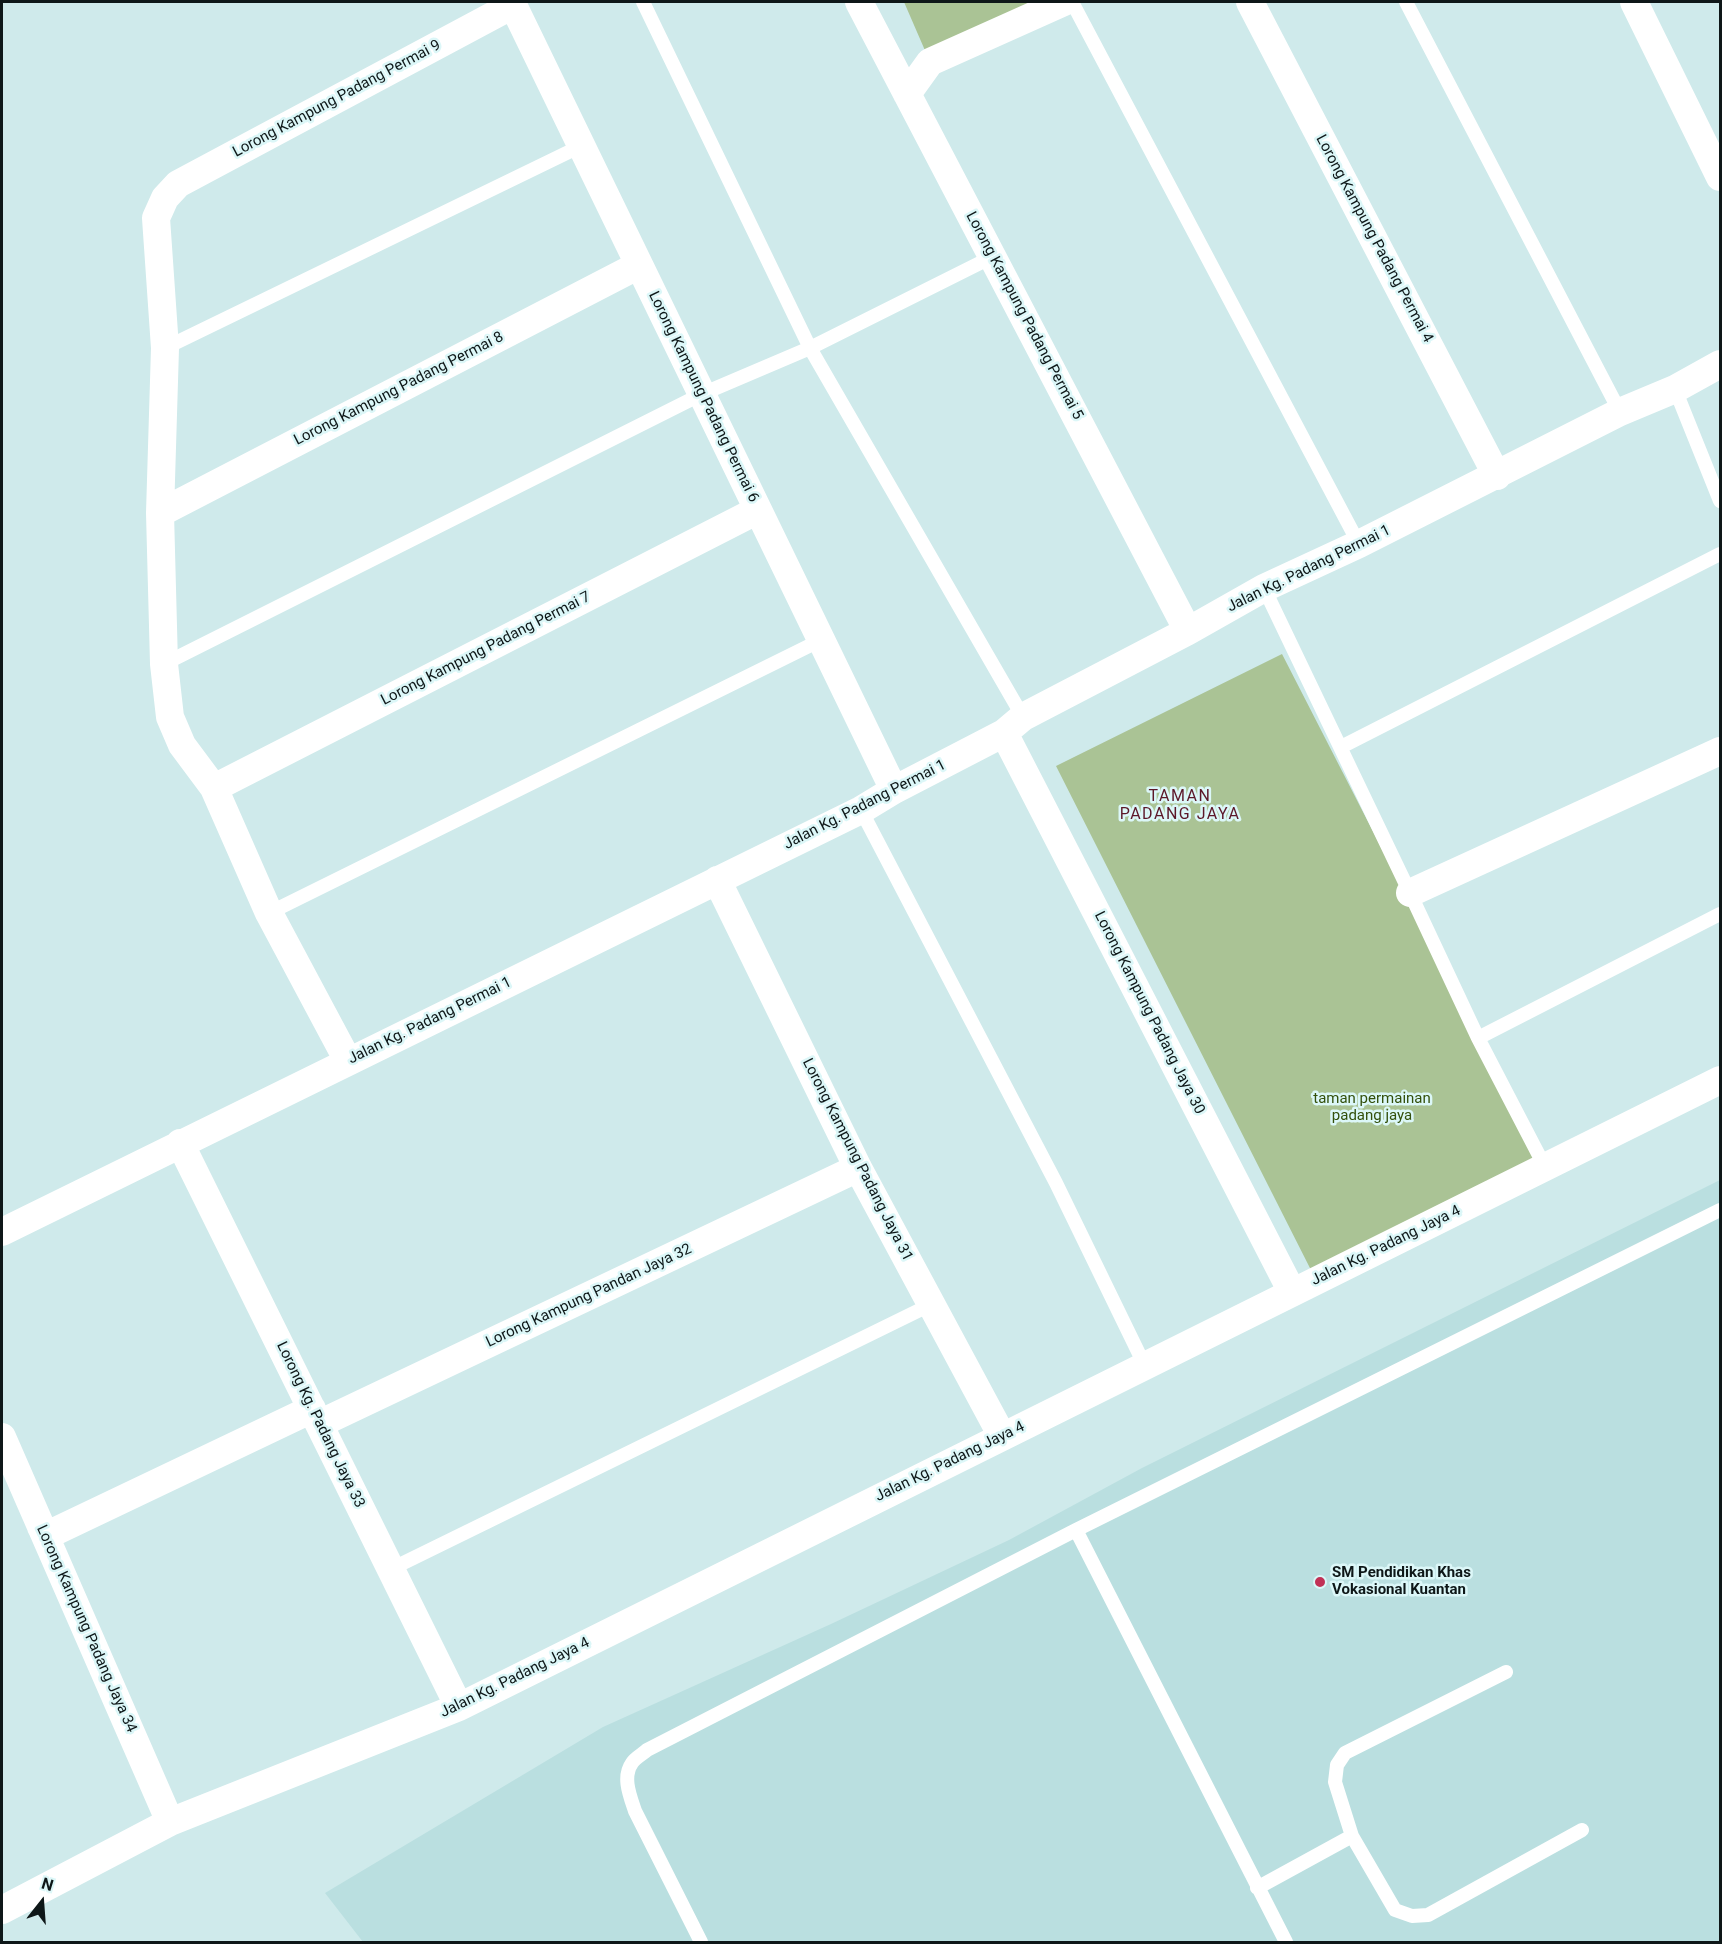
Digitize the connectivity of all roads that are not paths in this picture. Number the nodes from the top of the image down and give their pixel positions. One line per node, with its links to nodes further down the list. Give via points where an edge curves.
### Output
1 (643, 2): 15 (lane)
2 (859, 2): 9 (street, Lorong Kampung Padang Permai 5)
3 (1064, 2): 9 (street, via 930,62)
4 (1072, 2): 24 (lane)
5 (1250, 2): 20 (street, Lorong Kampung Padang Permai 4)
6 (1406, 2): 19 (lane)
7 (1634, 2): 11 (street)
8 (517, 3): 10 (street, Lorong Kampung Padang Permai 6); 14 (street, Lorong Kampung Padang Permai 9, via 178,184 165,198 156,218)
9 (907, 94): 12 (street, Lorong Kampung Padang Permai 5)
10 (581, 147): 13 (street, Lorong Kampung Padang Permai 6); 14 (lane)
11 (1720, 177)
12 (993, 257): 15 (lane); 27 (street, Lorong Kampung Padang Permai 5)
13 (639, 265): 18 (street, Lorong Kampung Padang Permai 6); 23 (street, Lorong Kampung Padang Permai 8)
14 (165, 348): 23 (street)
15 (810, 348): 18 (lane); 30 (lane)
16 (1720, 364): 17 (street, Jalan Kg. Padang Permai 1)
17 (1675, 388): 19 (street, Jalan Kg. Padang Permai 1); 21 (lane)
18 (702, 394): 22 (street, Lorong Kampung Padang Permai 6); 29 (lane)
19 (1620, 412): 20 (street, Jalan Kg. Padang Permai 1)
20 (1497, 476): 24 (street, Jalan Kg. Padang Permai 1)
21 (1720, 501)
22 (758, 510): 28 (street, Lorong Kampung Padang Permai 6); 33 (street, Lorong Kampung Padang Permai 7)
23 (160, 513): 29 (street)
24 (1359, 544): 26 (street, Jalan Kg. Padang Permai 1)
25 (1720, 554): 31 (lane)
26 (1264, 588): 27 (street, Jalan Kg. Padang Permai 1); 31 (lane)
27 (1188, 631): 30 (street, Jalan Kg. Padang Permai 1)
28 (821, 640): 34 (street, Lorong Kampung Padang Permai 6); 38 (lane)
29 (164, 664): 33 (street, via 170,717 182,745)
30 (1013, 725): 34 (street, Jalan Kg. Padang Permai 1); 48 (street, Lorong Kampung Padang Jaya 30)
31 (1341, 747): 37 (lane)
32 (1720, 751): 37 (street)
33 (214, 788): 38 (street)
34 (894, 790): 35 (street, Jalan Kg. Padang Permai 1)
35 (861, 810): 36 (street, Jalan Kg. Padang Permai 1); 50 (lane, via 1056,1183)
36 (717, 880): 41 (street, Jalan Kg. Padang Permai 1); 45 (street, Lorong Kampung Padang Jaya 31)
37 (1410, 892): 40 (lane)
38 (269, 913): 41 (street)
39 (1720, 914): 40 (lane)
40 (1478, 1038): 44 (lane)
41 (348, 1061): 43 (street, Jalan Kg. Padang Permai 1)
42 (1720, 1080): 44 (street, Jalan Kg. Padang Jaya 4)
43 (180, 1143): 47 (street, Jalan Kg. Padang Permai 1); 51 (street, Lorong Kg. Padang Jaya 33)
44 (1545, 1167): 48 (street, Jalan Kg. Padang Jaya 4)
45 (858, 1168): 49 (street, Lorong Kampung Padang Jaya 31); 51 (street, Lorong Kampung Pandan Jaya 32)
46 (1720, 1210): 55 (lane)
47 (2, 1232)
48 (1292, 1292): 50 (street, Jalan Kg. Padang Jaya 4)
49 (932, 1304): 52 (street, Lorong Kampung Padang Jaya 31); 56 (lane)
50 (1145, 1366): 52 (street, Jalan Kg. Padang Jaya 4)
51 (315, 1416): 54 (street, Lorong Kampung Pandan Jaya 32, via 56,1531); 56 (street, Lorong Kg. Padang Jaya 33)
52 (1002, 1436): 58 (street, Jalan Kg. Padang Jaya 4)
53 (2, 1437): 54 (street, Lorong Kampung Padang Jaya 34)
54 (41, 1527): 59 (street, Lorong Kampung Padang Jaya 34)
55 (1076, 1530): 62 (lane); 64 (lane, via 647,1750 632,1762 627,1788 635,1810)
56 (391, 1569): 58 (street, Lorong Kg. Padang Jaya 33)
57 (1506, 1672): 61 (lane, via 1345,1753 1337,1765 1335,1782)
58 (459, 1707): 59 (street, Jalan Kg. Padang Jaya 4)
59 (170, 1822): 63 (street, Jalan Kg. Padang Jaya 4)
60 (1582, 1830): 61 (lane, via 1428,1915 1412,1916 1395,1910)
61 (1352, 1836): 62 (lane)
62 (1257, 1888): 65 (lane)
63 (2, 1910)
64 (701, 1942)
65 (1286, 1942)

